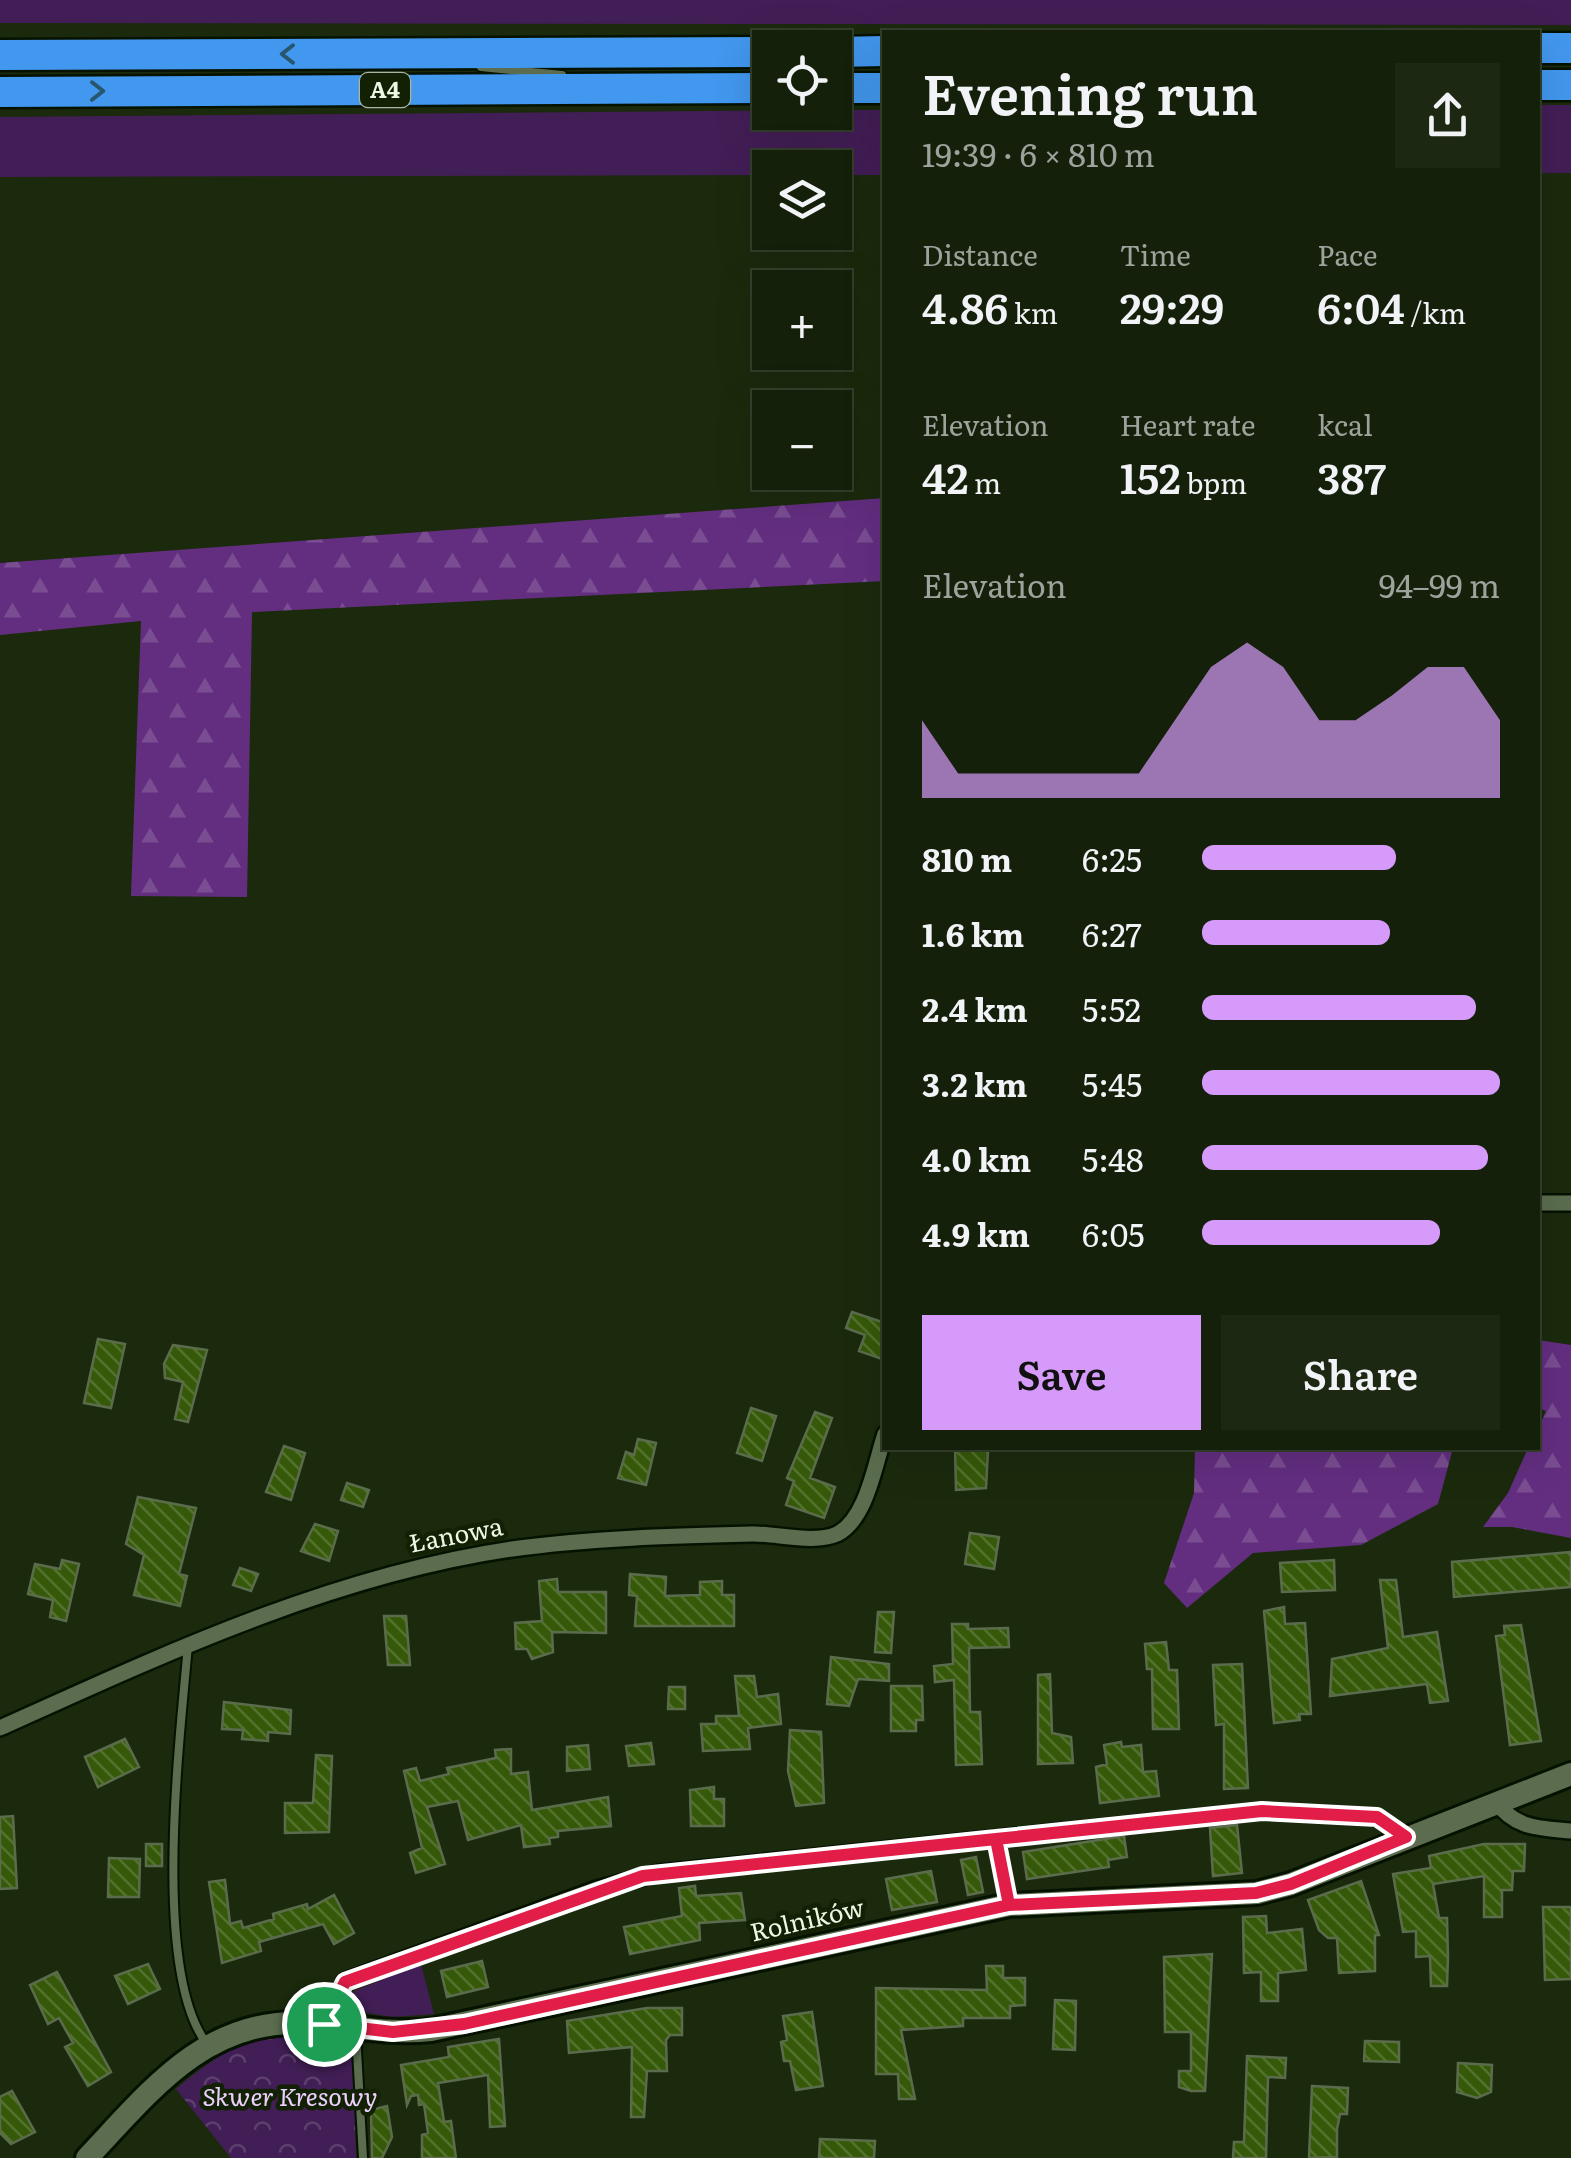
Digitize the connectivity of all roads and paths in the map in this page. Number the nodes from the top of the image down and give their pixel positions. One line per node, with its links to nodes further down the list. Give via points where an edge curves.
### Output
1 (1540, 48): 2 (highway)
2 (1571, 48)
3 (882, 51): 6 (highway)
4 (701, 52): 5 (highway, A4); 7 (highway, A4); 9 (lane)
5 (752, 52)
6 (852, 52)
7 (342, 54): 8 (highway, A4, one-way to 8); 9 (lane)
8 (0, 55)
9 (522, 71): 12 (lane); 16 (lane)
10 (1571, 84): 11 (highway)
11 (1540, 85)
12 (703, 88): 13 (highway, A4); 16 (highway, A4)
13 (752, 88)
14 (852, 88): 15 (highway)
15 (882, 88)
16 (342, 90): 17 (highway, A4, one-way to 16)
17 (0, 92)
18 (1571, 1202): 19 (street)
19 (1540, 1203)
20 (882, 1443): 21 (street, Łanowa, via 862,1504 832,1536 576,1544 458,1558 366,1580)
21 (188, 1645): 22 (street, Łanowa); 31 (lane, via 177,1934 190,2014)
22 (0, 1728)
23 (1571, 1774): 24 (street, Rolników)
24 (1495, 1801): 25 (street, via 1509,1820 1529,1828); 26 (street, Rolników)
25 (1571, 1831)
26 (1406, 1837): 27 (street, via 1377,1817 1262,1811); 28 (street, Rolników, via 1256,1893)
27 (996, 1839): 28 (lane); 29 (street, via 628,1880 345,1982)
28 (1009, 1905): 30 (street, Rolników, via 464,2024 413,2032)
29 (324, 2024): 30 (street, Rolników); 31 (street, Rolników, via 264,2024)
30 (356, 2029): 33 (lane)
31 (207, 2044): 32 (street, Rolników, via 178,2064)
32 (87, 2158)
33 (363, 2158)

